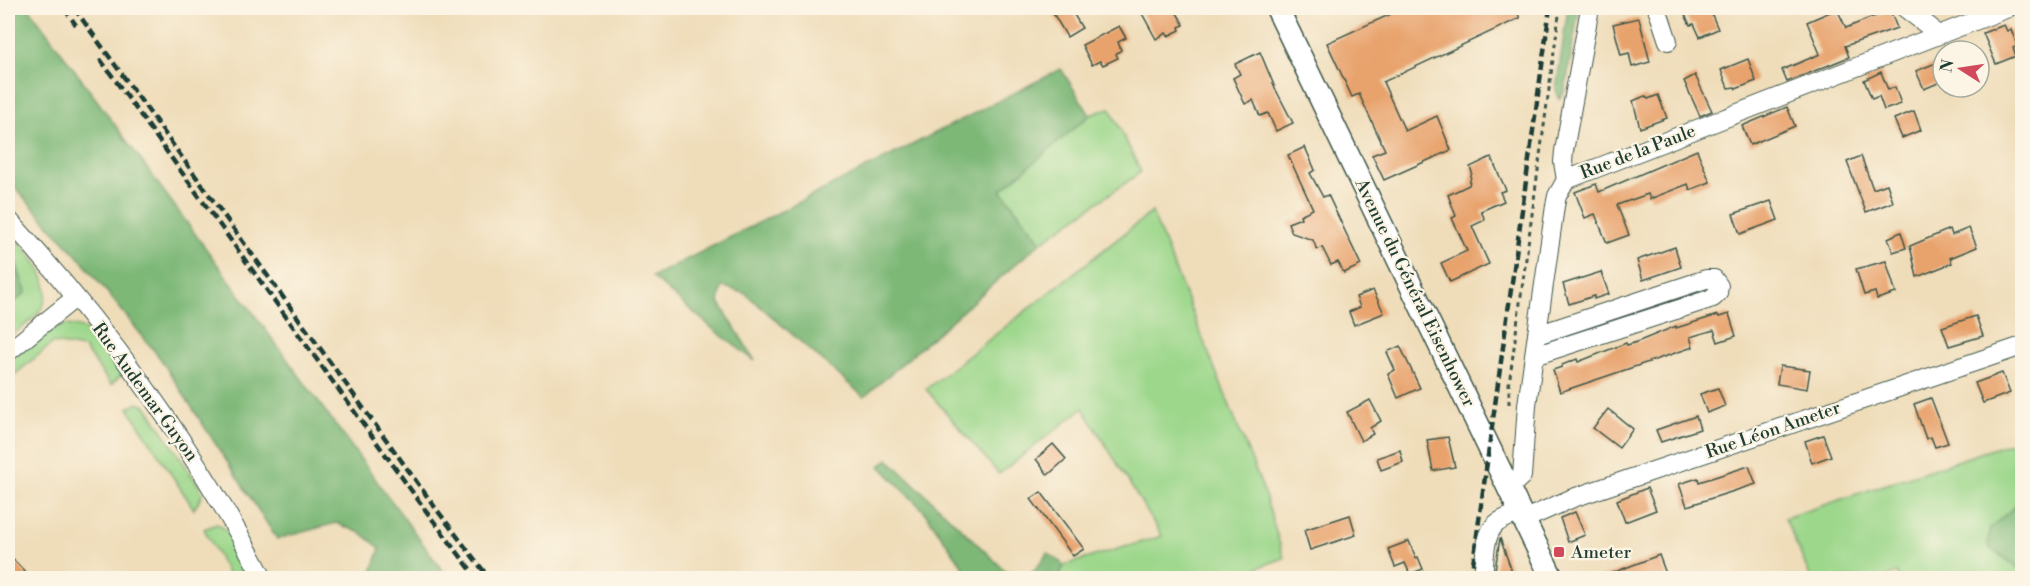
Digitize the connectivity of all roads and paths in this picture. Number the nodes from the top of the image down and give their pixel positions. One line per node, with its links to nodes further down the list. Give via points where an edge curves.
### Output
1 (1278, 8): 17 (main road, Avenue du Général Eisenhower)
2 (1560, 8): 16 (path)
3 (1590, 8): 9 (street, via 1564,151)
4 (1657, 8): 8 (street)
5 (1905, 8): 7 (street, via 1931,28)
6 (2008, 8): 7 (street, Rue de la Paule)
7 (1934, 36): 9 (street, Rue de la Paule)
8 (1668, 41)
9 (1566, 180): 12 (street, Rue de la Paule, via 1557,196)
10 (8, 219): 11 (street, Rue Audemar Guyon)
11 (75, 298): 14 (street); 19 (street, Rue Audemar Guyon, via 191,456)
12 (1537, 335): 15 (street, Rue de la Paule); 15 (street, via 1706,279 1714,279 1719,286 1713,298)
13 (2022, 346): 18 (street, Rue Léon Ameter)
14 (8, 352)
15 (1534, 356): 17 (street, Rue de la Paule, via 1523,435 1522,476)
16 (1509, 407)
17 (1509, 488): 18 (main road, Avenue du Général Eisenhower)
18 (1523, 515): 20 (street, Rue Léon Ameter, via 1497,523 1491,529); 21 (main road, Avenue du Général Eisenhower)
19 (263, 579)
20 (1483, 579)
21 (1552, 579)

